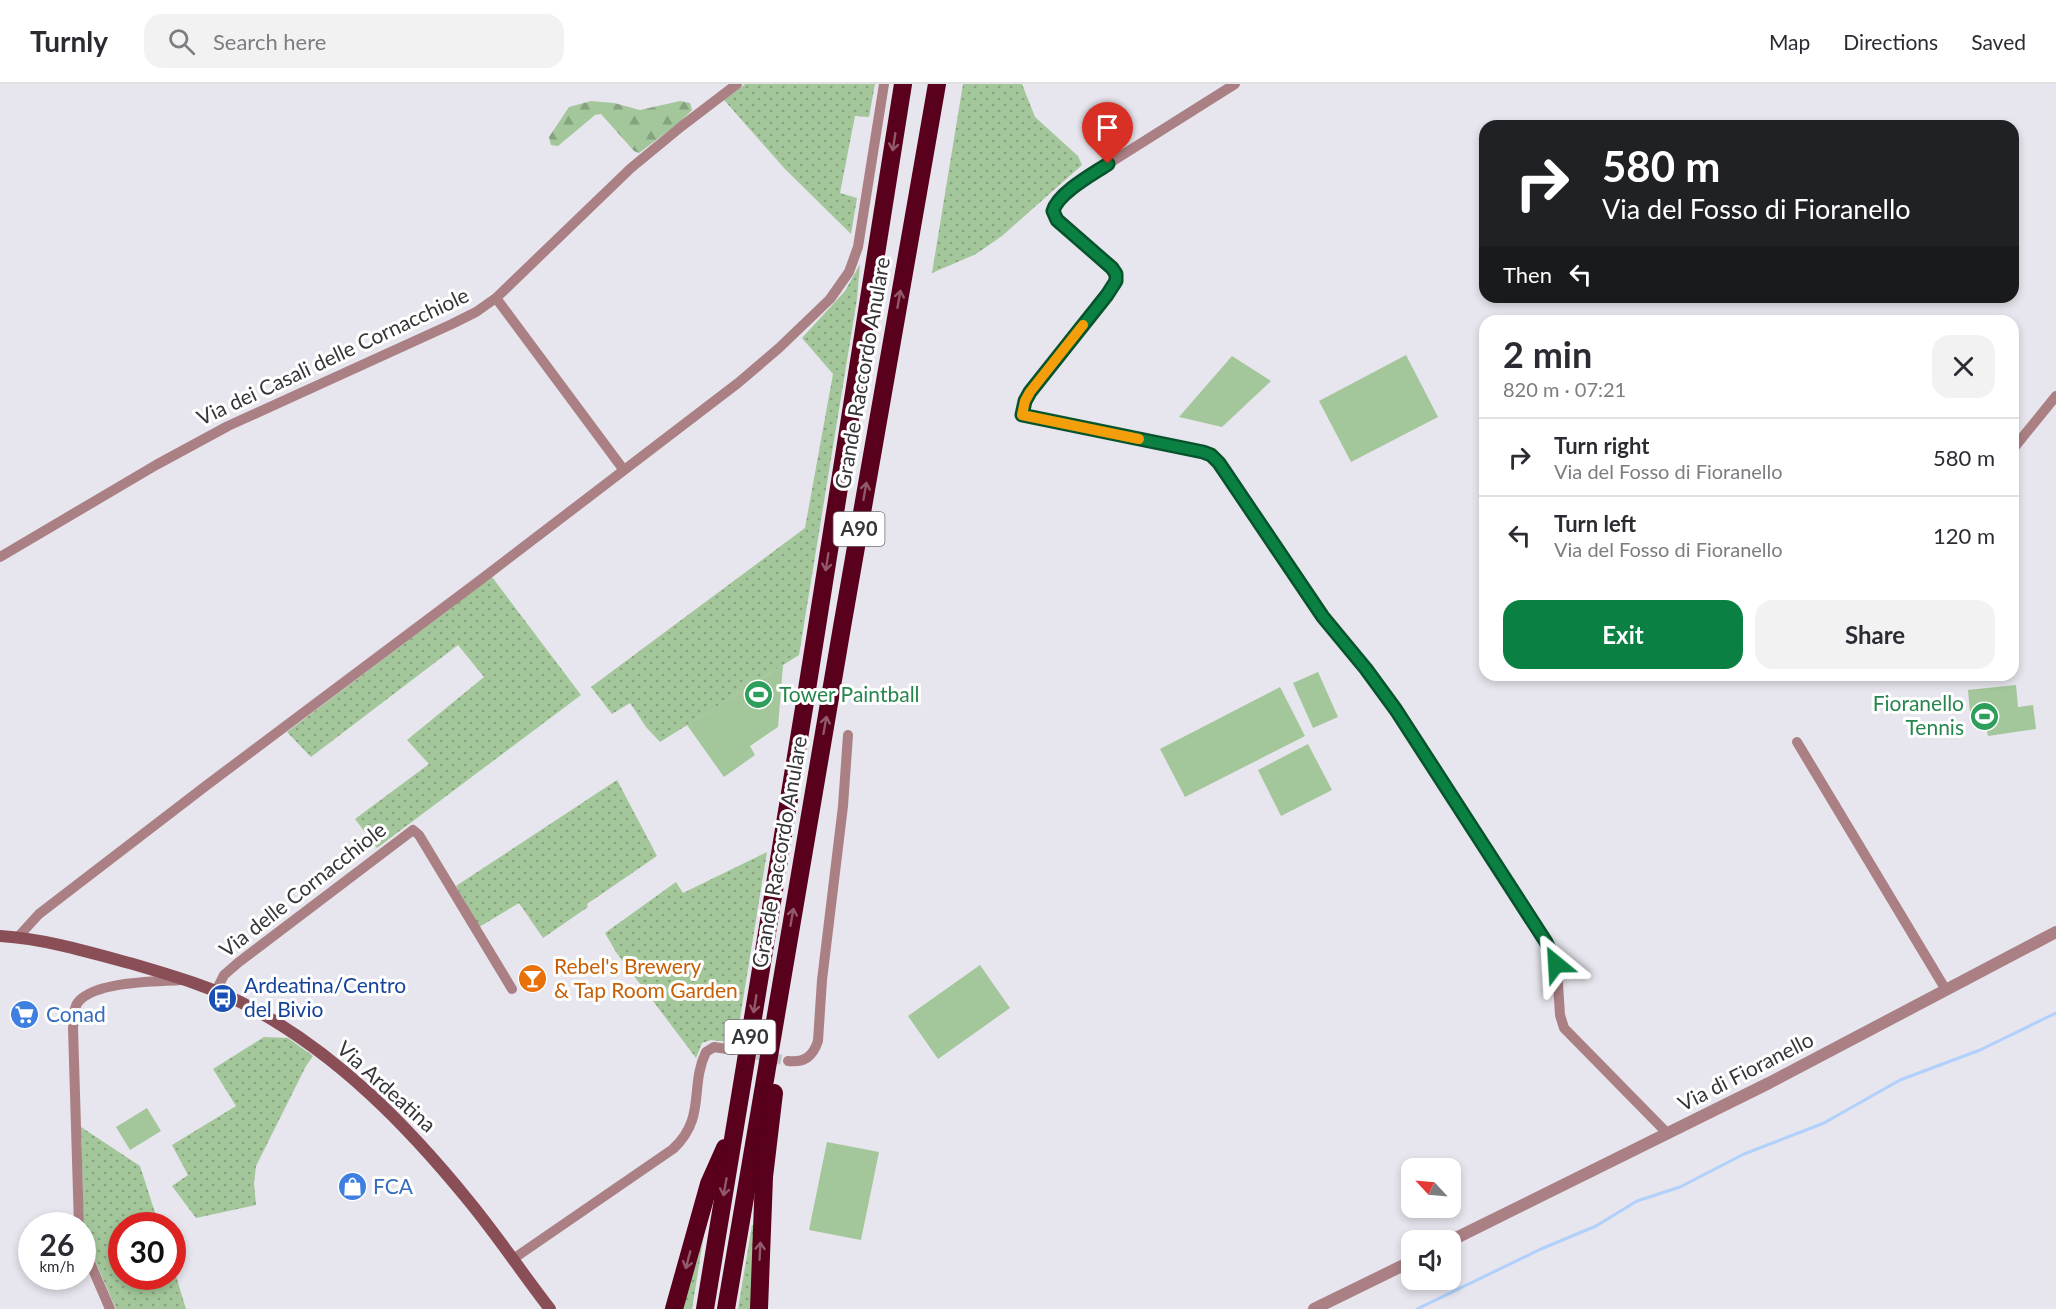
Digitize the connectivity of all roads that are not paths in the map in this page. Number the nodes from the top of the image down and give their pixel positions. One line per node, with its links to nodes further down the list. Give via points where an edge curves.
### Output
1 (737, 84): 6 (street, Via dei Casali delle Cornacchiole, via 631,168)
2 (884, 84): 9 (street, via 858,247 840,286 810,319 738,383)
3 (903, 84): 23 (highway, Grande Raccordo Anulare / A90, one-way to 23)
4 (937, 84): 16 (highway, Grande Raccordo Anulare / A90, one-way to 4)
5 (1235, 84): 24 (street, via 1102,168 1055,204 1053,214 1057,220 1112,268 1117,279 1030,392 1022,415 1203,452 1219,463 1323,617 1396,710 1546,942 1557,969 1564,1028)
6 (496, 298): 9 (street); 10 (street, Via dei Casali delle Cornacchiole, via 460,320 228,426)
7 (2056, 396): 8 (street)
8 (2019, 441)
9 (623, 469): 15 (street, via 39,914)
10 (0, 558)
11 (849, 735): 22 (street, via 818,1041 806,1059)
12 (1797, 742): 19 (street)
13 (2056, 932): 19 (street, Via di Fioranello)
14 (0, 936): 15 (main road, Via Ardeatina)
15 (18, 938): 17 (main road, Via Ardeatina, via 69,947)
16 (782, 975): 34 (highway, Grande Raccordo Anulare / A90); 35 (highway, one-way to 16, via 766,1158 782,1036)
17 (184, 979): 20 (main road, Via Ardeatina); 25 (street, via 123,984 88,994 77,1004 73,1028)
18 (512, 989): 20 (street, Via delle Cornacchiole, via 413,830 239,962 224,975)
19 (1946, 990): 24 (street, Via di Fioranello)
20 (216, 991): 27 (main road, Via Ardeatina, via 286,1028 373,1096 425,1149)
21 (733, 1050): 27 (street, via 714,1047 706,1052 693,1119 673,1149)
22 (788, 1061)
23 (735, 1129): 32 (highway, one-way to 32, via 709,1184); 33 (highway, Grande Raccordo Anulare / A90, one-way to 33)
24 (1668, 1134): 26 (street, Via di Fioranello)
25 (80, 1212)
26 (1461, 1236)
27 (513, 1259): 31 (main road, Via Ardeatina)
28 (1401, 1266): 36 (street)
29 (96, 1276): 30 (street)
30 (110, 1309)
31 (550, 1309)
32 (674, 1309)
33 (705, 1309)
34 (726, 1309)
35 (759, 1309)
36 (1314, 1309)

